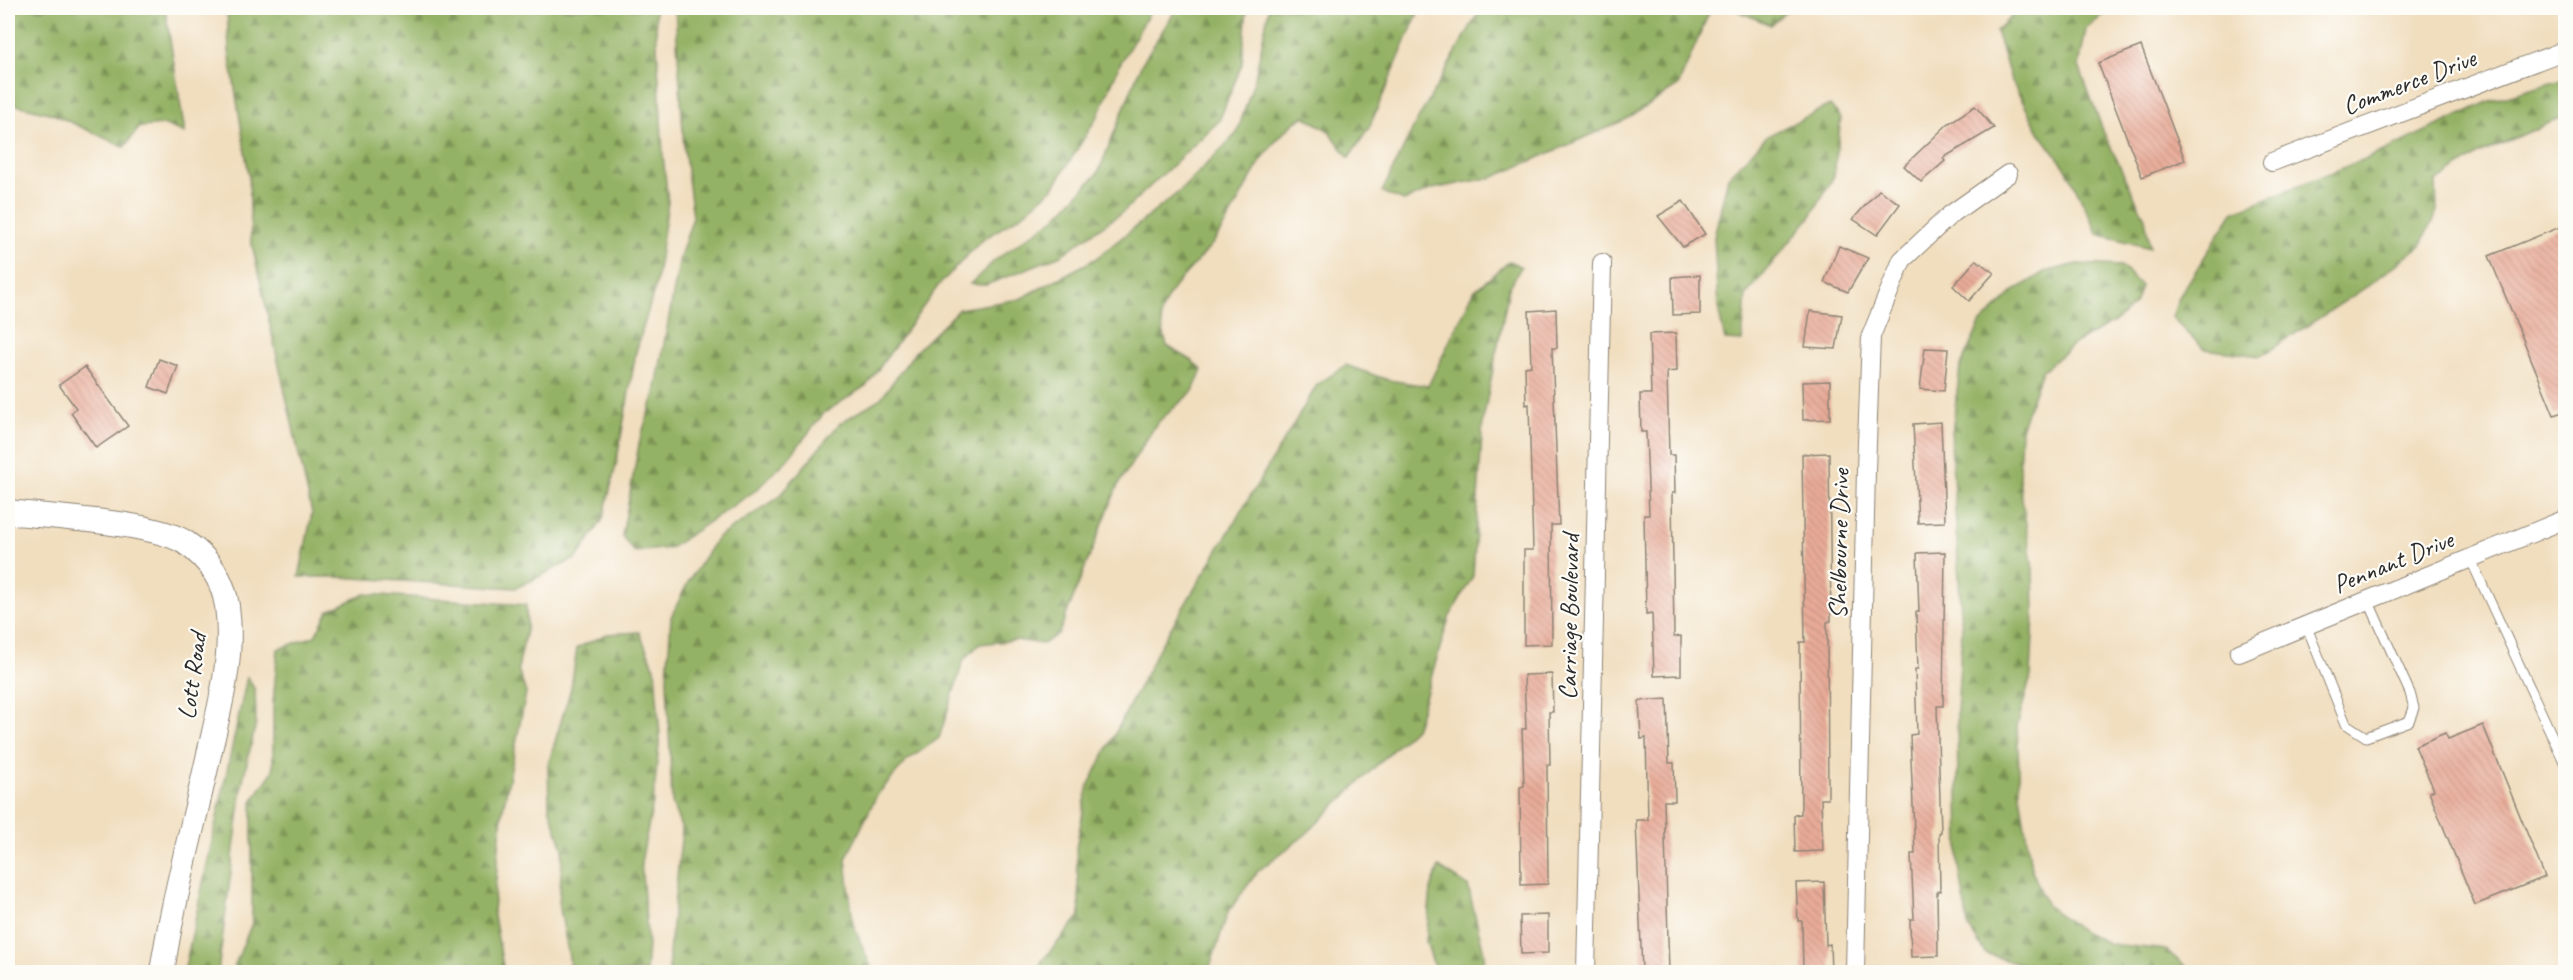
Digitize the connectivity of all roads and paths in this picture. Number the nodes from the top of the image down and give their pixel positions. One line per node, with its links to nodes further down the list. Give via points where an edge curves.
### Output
1 (2565, 50): 2 (street, Commerce Drive)
2 (2272, 162)
3 (2008, 174): 14 (street, Shelbourne Drive, via 1950,215 1902,260 1871,336)
4 (1602, 263): 13 (street, Carriage Boulevard)
5 (8, 512): 12 (street, Lott Road, via 149,529 184,542 206,560 220,580 230,641 223,690)
6 (2565, 519): 7 (street, Pennant Drive)
7 (2470, 558): 8 (street, Pennant Drive); 11 (lane)
8 (2368, 600): 9 (street, Pennant Drive); 9 (lane, via 2410,693 2414,708 2409,721 2366,737 2346,724)
9 (2306, 625): 10 (street, Pennant Drive)
10 (2239, 653)
11 (2565, 766)
12 (162, 972)
13 (1586, 972)
14 (1855, 972)

